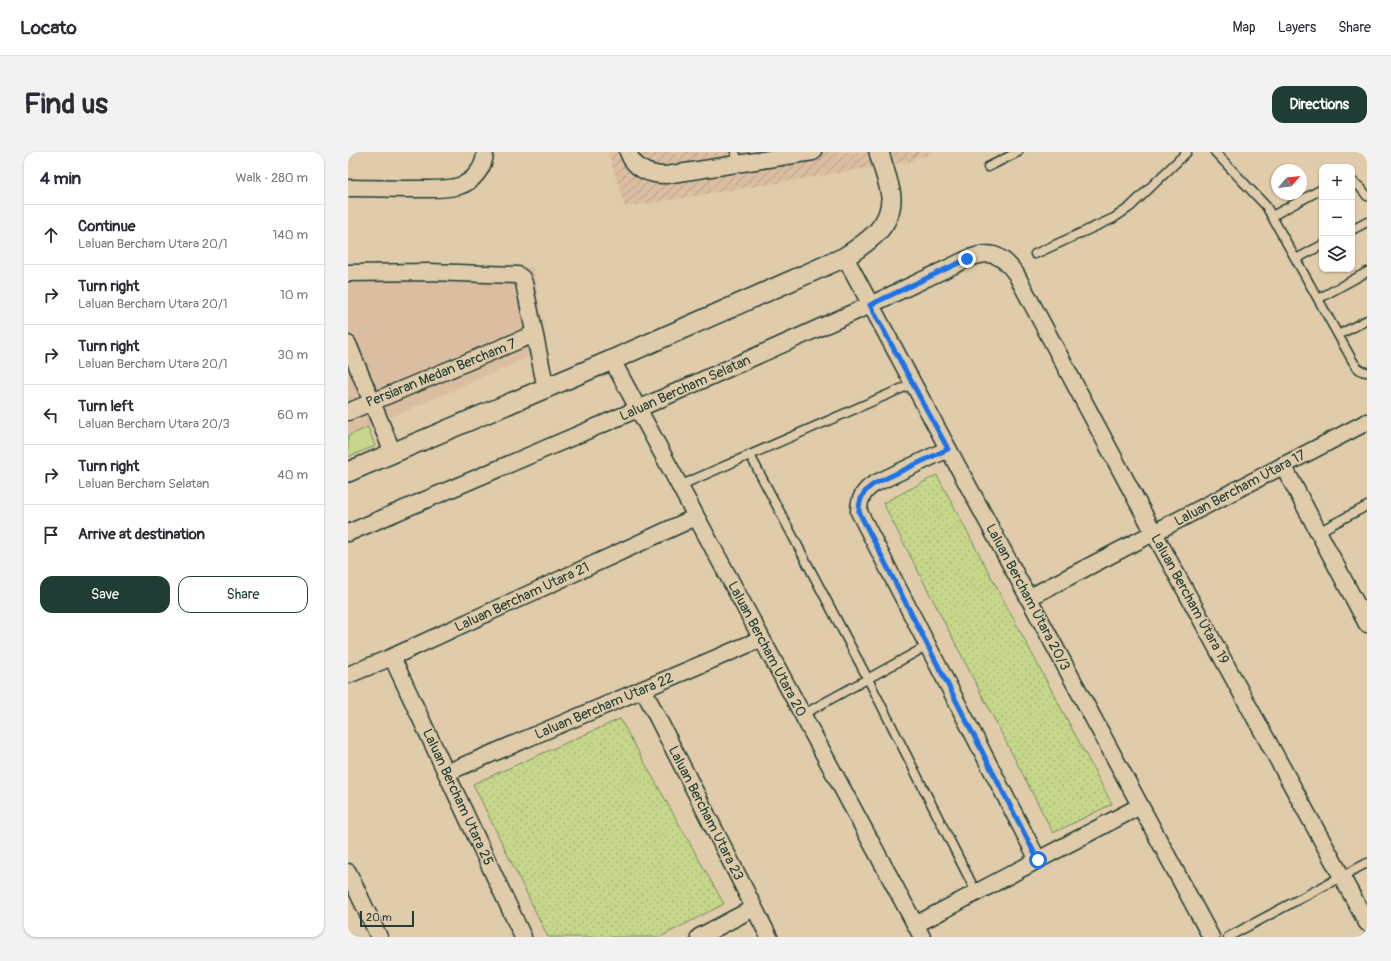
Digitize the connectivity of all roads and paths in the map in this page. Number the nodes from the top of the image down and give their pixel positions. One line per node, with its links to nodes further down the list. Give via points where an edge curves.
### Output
1 (485, 152): 11 (street, via 480,169 471,179 459,186)
2 (628, 152): 8 (street, via 646,172 666,176)
3 (813, 152): 8 (street)
4 (879, 152): 19 (street, via 891,196 889,212 882,229)
5 (1018, 152): 9 (lane)
6 (1187, 152): 18 (lane, via 1122,213)
7 (1215, 152): 14 (lane, via 1260,198)
8 (737, 158)
9 (988, 167)
10 (1355, 183): 13 (lane)
11 (348, 188)
12 (1319, 191): 14 (lane)
13 (1367, 196)
14 (1272, 216): 20 (lane)
15 (1367, 222): 16 (lane)
16 (1355, 228)
17 (1319, 247): 20 (lane)
18 (1035, 254)
19 (845, 258): 25 (street, Laluan Bercham Utara 20/3); 30 (street)
20 (1296, 259): 24 (lane)
21 (1367, 272): 24 (lane)
22 (348, 273): 27 (street, via 518,275 524,282)
23 (1016, 274): 25 (street, Laluan Bercham Selatan, via 1000,257 979,254); 48 (street, Laluan Bercham Utara 19)
24 (1318, 299): 28 (lane)
25 (870, 305): 32 (street, Laluan Bercham Utara 20/3); 35 (street, Laluan Bercham Selatan)
26 (1367, 320): 28 (lane)
27 (534, 334): 33 (street); 34 (street, Persiaran Medan Bercham 7)
28 (1338, 335): 31 (lane, via 1356,367)
29 (348, 344): 34 (street)
30 (612, 360): 33 (street); 35 (street, Laluan Bercham Utara 20)
31 (1367, 372)
32 (912, 384): 38 (street, Laluan Bercham Utara 20/3); 40 (lane)
33 (546, 388): 39 (street)
34 (372, 401): 36 (street, Persiaran Medan Bercham 7); 39 (street)
35 (638, 409): 43 (street, Laluan Bercham Utara 20); 47 (street, Laluan Bercham Selatan)
36 (348, 412)
37 (1367, 422): 41 (street, Laluan Bercham Utara 17)
38 (948, 449): 50 (street, Laluan Bercham Utara 20/3); 53 (street, via 866,488 859,504 864,524)
39 (393, 453): 42 (street)
40 (750, 455): 43 (lane); 56 (lane)
41 (1283, 465): 46 (street); 48 (street, Laluan Bercham Utara 17)
42 (348, 472)
43 (679, 486): 45 (street, Laluan Bercham Utara 20)
44 (1367, 506): 46 (lane)
45 (696, 518): 52 (street, Laluan Bercham Utara 20); 54 (street, Laluan Bercham Utara 21)
46 (1318, 532): 49 (street)
47 (348, 533)
48 (1154, 533): 50 (street, Laluan Bercham Utara 17); 64 (street, Laluan Bercham Utara 19)
49 (1360, 596): 51 (street)
50 (1028, 598): 60 (street, Laluan Bercham Utara 20/3)
51 (1367, 624)
52 (762, 639): 57 (street, Laluan Bercham Utara 22); 58 (street, Laluan Bercham Utara 20)
53 (927, 646): 56 (lane); 61 (street)
54 (392, 657): 55 (street, Laluan Bercham Utara 21); 59 (street, Laluan Bercham Utara 25)
55 (348, 675)
56 (868, 679): 58 (lane); 65 (lane)
57 (643, 689): 59 (street, Laluan Bercham Utara 22); 66 (street, Laluan Bercham Utara 23)
58 (802, 715): 68 (street, Laluan Bercham Utara 20)
59 (446, 773): 70 (street, Laluan Bercham Utara 25)
60 (1140, 806): 61 (street); 73 (street, Laluan Bercham Utara 20/3)
61 (1038, 860): 65 (street)
62 (1367, 864): 64 (lane)
63 (348, 872): 69 (street)
64 (1341, 877): 67 (street, Laluan Bercham Utara 19); 74 (lane)
65 (976, 892): 68 (street)
66 (754, 908): 71 (street); 72 (street, Laluan Bercham Utara 23)
67 (1367, 923)
68 (918, 931)
69 (379, 937)
70 (523, 937)
71 (699, 937)
72 (769, 937)
73 (1211, 937)
74 (1228, 937)

